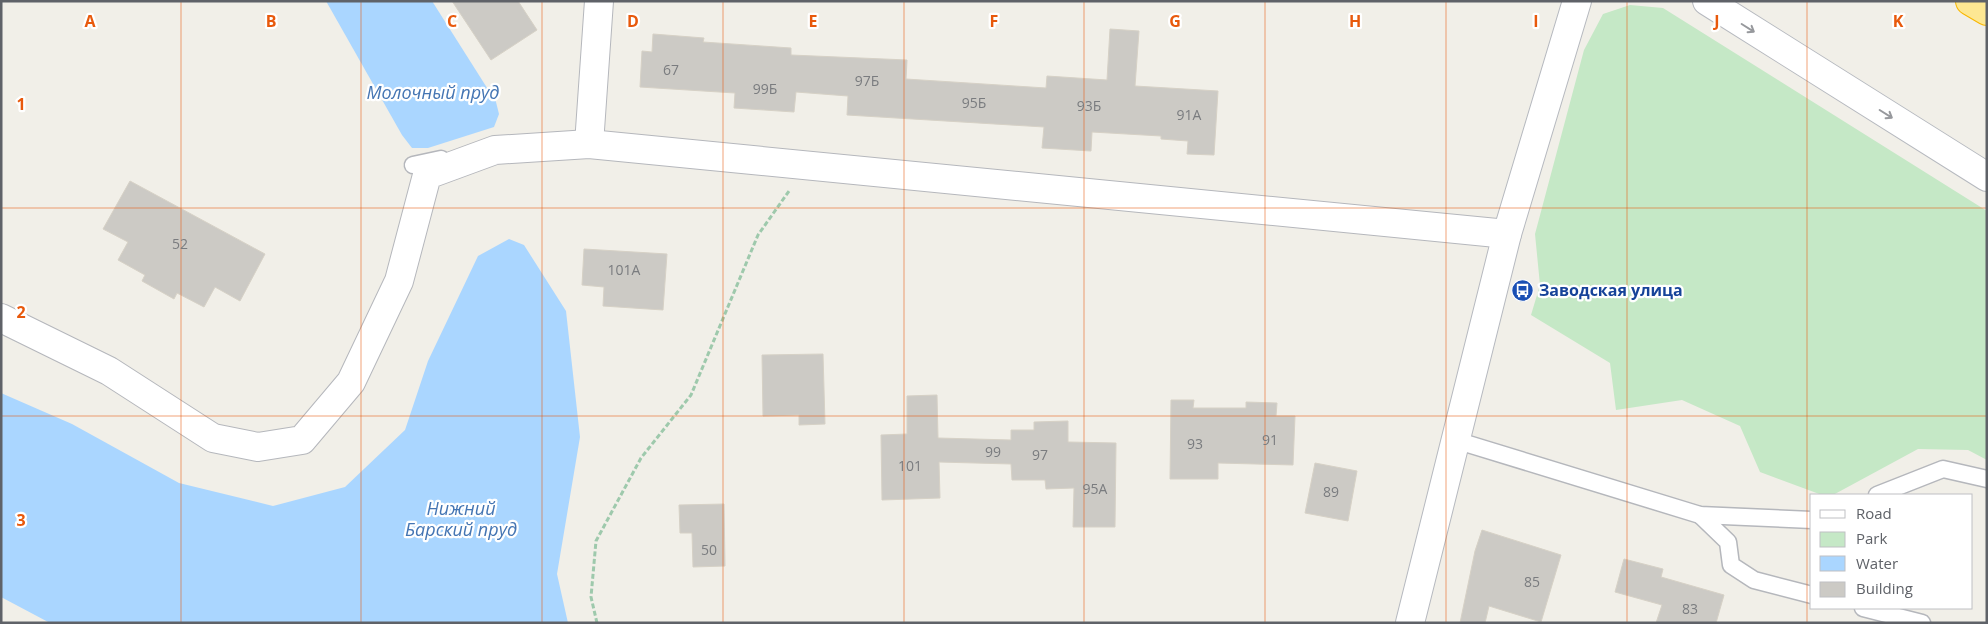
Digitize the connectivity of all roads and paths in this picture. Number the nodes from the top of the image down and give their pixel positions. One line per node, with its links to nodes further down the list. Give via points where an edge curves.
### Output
1 (599, 1): 6 (street)
2 (1577, 1): 11 (street)
3 (1707, 1): 10 (street, one-way to 10)
4 (1970, 1): 5 (highway)
5 (1987, 11)
6 (588, 144): 7 (street); 9 (street)
7 (495, 150): 8 (lane); 12 (street, via 426,175 399,281 352,382 302,440 258,447 214,438 109,372)
8 (413, 165)
9 (806, 165): 11 (street); 20 (path, via 758,235 690,395 641,458 596,541 591,597)
10 (1987, 176)
11 (1507, 234): 13 (street)
12 (1, 318)
13 (1455, 440): 16 (lane); 21 (street)
14 (1987, 479): 15 (lane, via 1943,469)
15 (1880, 494)
16 (1700, 515): 17 (lane); 18 (lane, via 1728,542 1732,565 1754,580)
17 (1810, 520)
18 (1810, 594)
19 (1867, 609): 22 (lane)
20 (597, 623)
21 (1410, 623)
22 (1922, 623)

